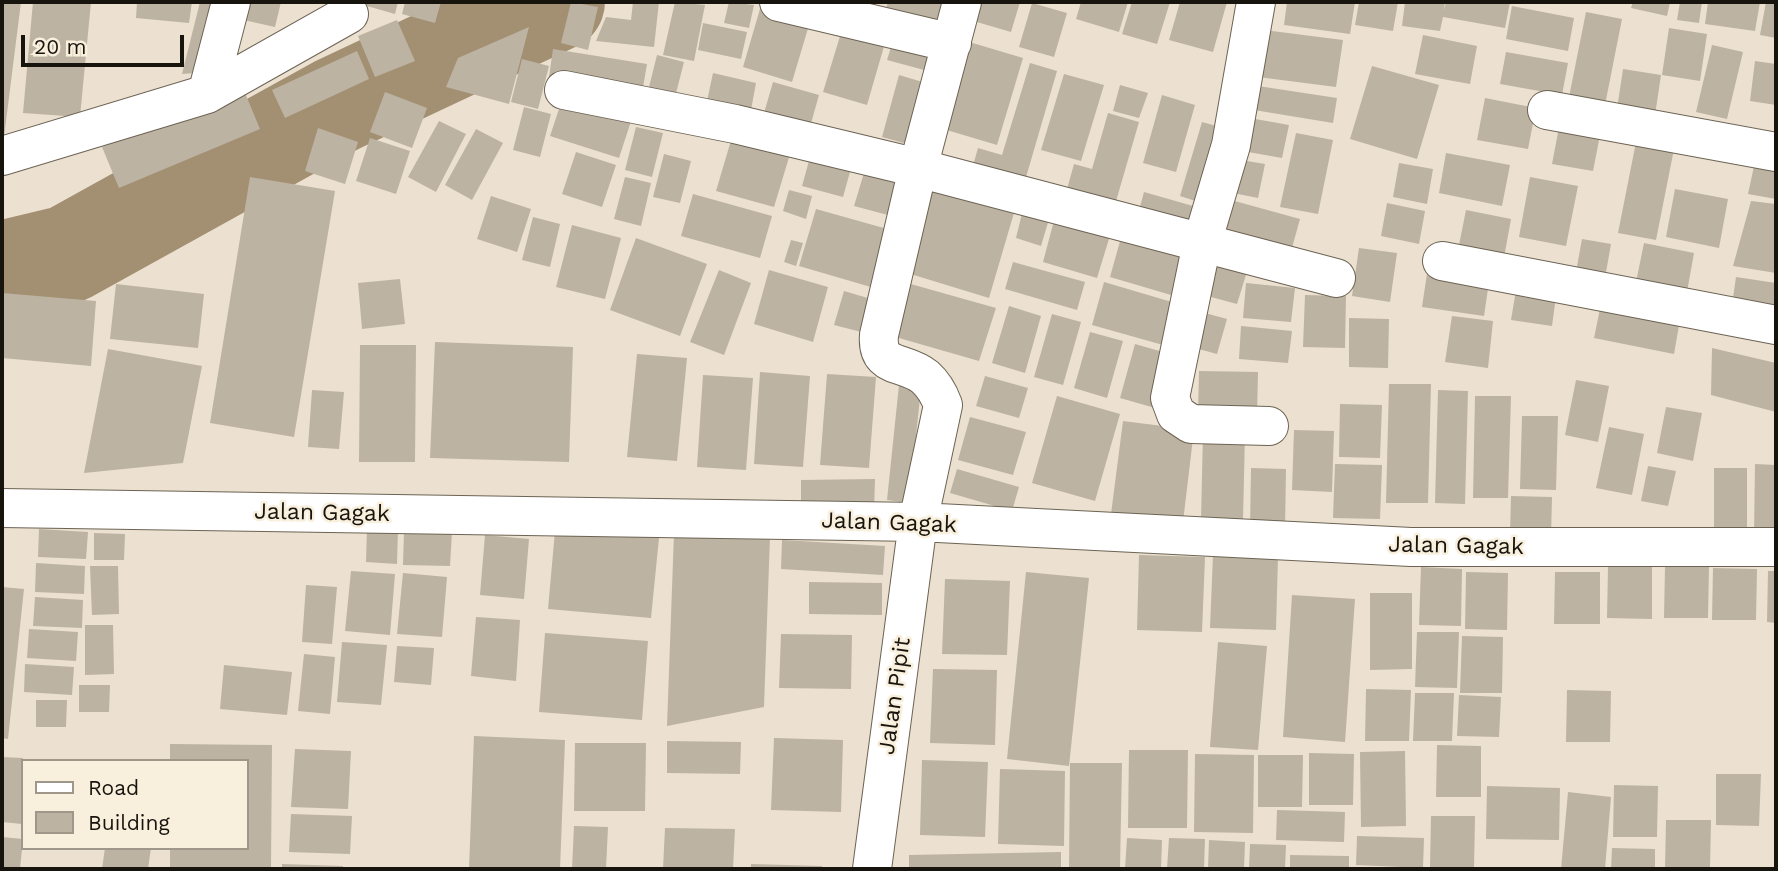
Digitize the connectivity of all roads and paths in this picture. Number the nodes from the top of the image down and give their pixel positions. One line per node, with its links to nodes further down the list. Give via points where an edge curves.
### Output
1 (231, 2): 8 (street)
2 (779, 2): 6 (street)
3 (962, 2): 6 (street, Jalan Pipit)
4 (1256, 2): 13 (street, via 1231,145)
5 (349, 14): 8 (street)
6 (952, 43): 12 (street, Jalan Pipit)
7 (564, 90): 12 (street, via 735,124)
8 (207, 94): 11 (street)
9 (1547, 110): 10 (street)
10 (1776, 152)
11 (2, 156)
12 (918, 168): 13 (street); 19 (street, Jalan Pipit, via 878,348 884,359 923,375 937,389 943,405)
13 (1202, 243): 15 (street); 17 (street, via 1170,398 1176,414 1191,424)
14 (1442, 261): 16 (street)
15 (1336, 278)
16 (1776, 326)
17 (1269, 426)
18 (2, 508): 19 (street, Jalan Gagak)
19 (918, 522): 20 (street, Jalan Gagak, via 1411,547); 21 (street, Jalan Pipit)
20 (1776, 547)
21 (872, 869)

